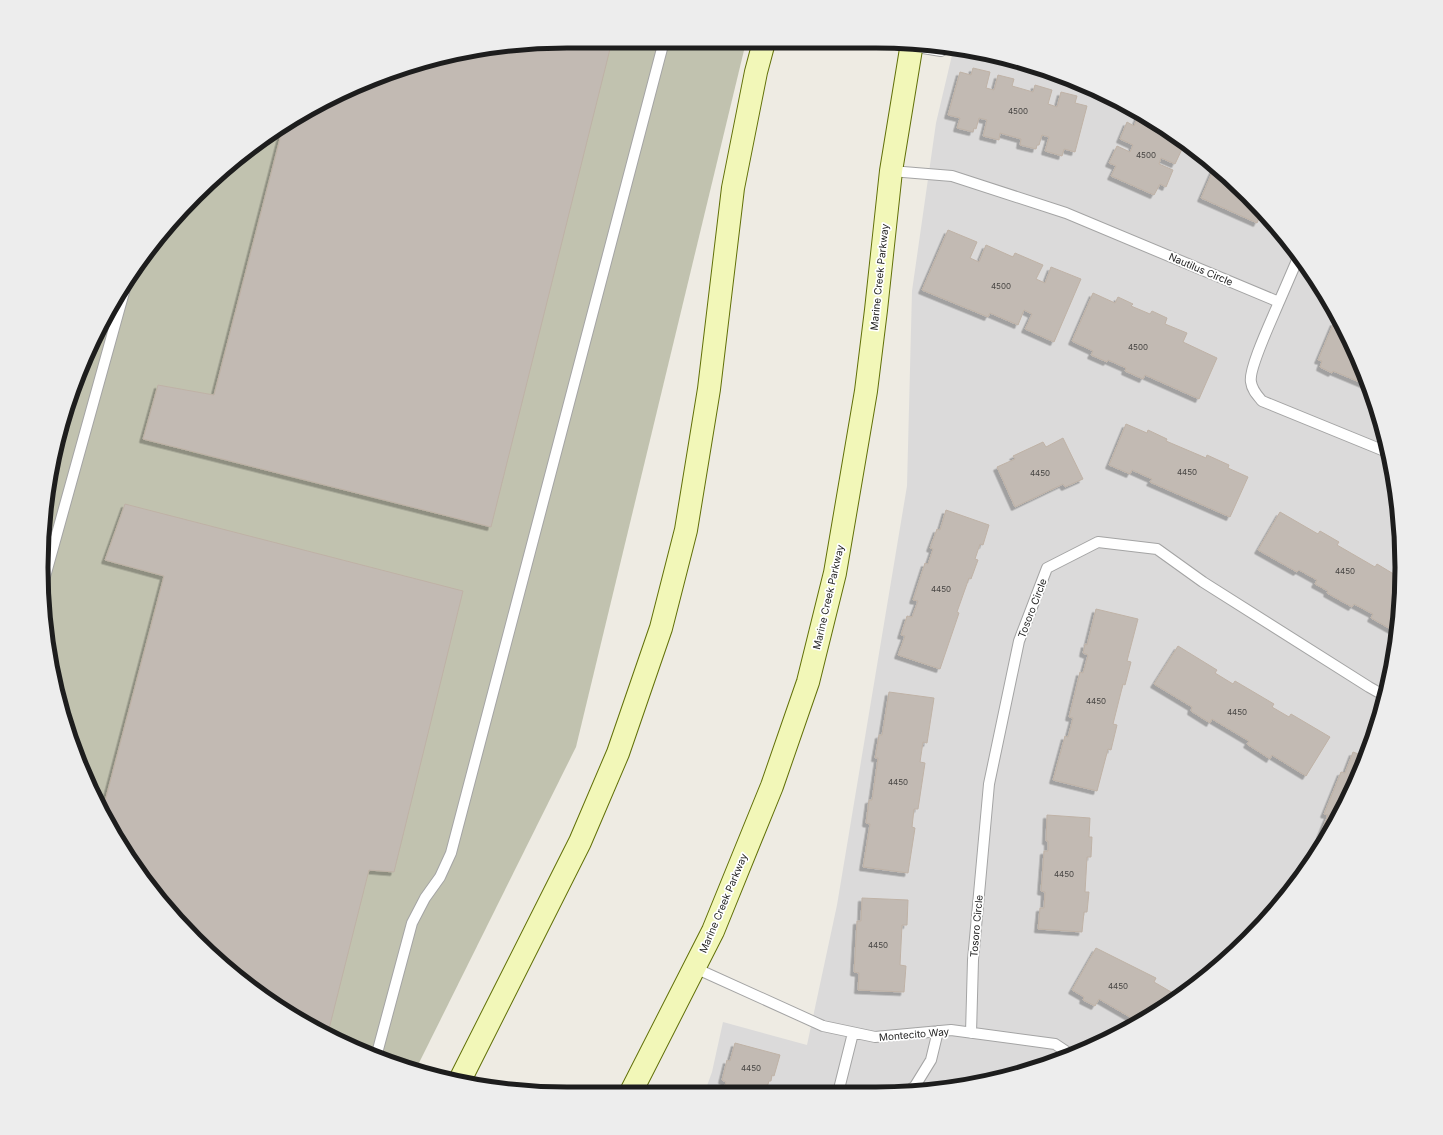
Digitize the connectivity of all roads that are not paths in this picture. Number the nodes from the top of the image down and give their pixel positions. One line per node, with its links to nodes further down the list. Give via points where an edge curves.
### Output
1 (662, 48): 15 (lane, via 451,853 440,877 412,923)
2 (762, 48): 17 (main road, via 733,188 709,389 686,530 661,628 618,753 580,842)
3 (911, 49): 4 (main road, Marine Creek Parkway)
4 (890, 171): 6 (lane, Nautilus Circle, via 952,176 1066,213); 11 (main road, Marine Creek Parkway, via 866,391 835,573 808,682 772,786 713,931)
5 (1296, 263): 6 (lane)
6 (1279, 302): 8 (lane, via 1252,369 1250,381 1254,392 1262,401)
7 (121, 303): 9 (lane)
8 (1381, 450)
9 (48, 566)
10 (1379, 693): 14 (lane, Tosoro Circle, via 1210,586 1157,549 1098,542 1048,568 1019,641 989,784 973,960)
11 (695, 968): 13 (lane, Montecito Way, via 823,1026); 19 (main road, Marine Creek Parkway)
12 (938, 1031): 13 (lane, Montecito Way, via 875,1038); 14 (lane, Montecito Way); 18 (lane, via 931,1060)
13 (853, 1033): 20 (lane)
14 (972, 1033): 16 (lane, Montecito Way, via 1055,1044)
15 (378, 1050)
16 (1065, 1050)
17 (462, 1076)
18 (915, 1085)
19 (634, 1087)
20 (840, 1087)

